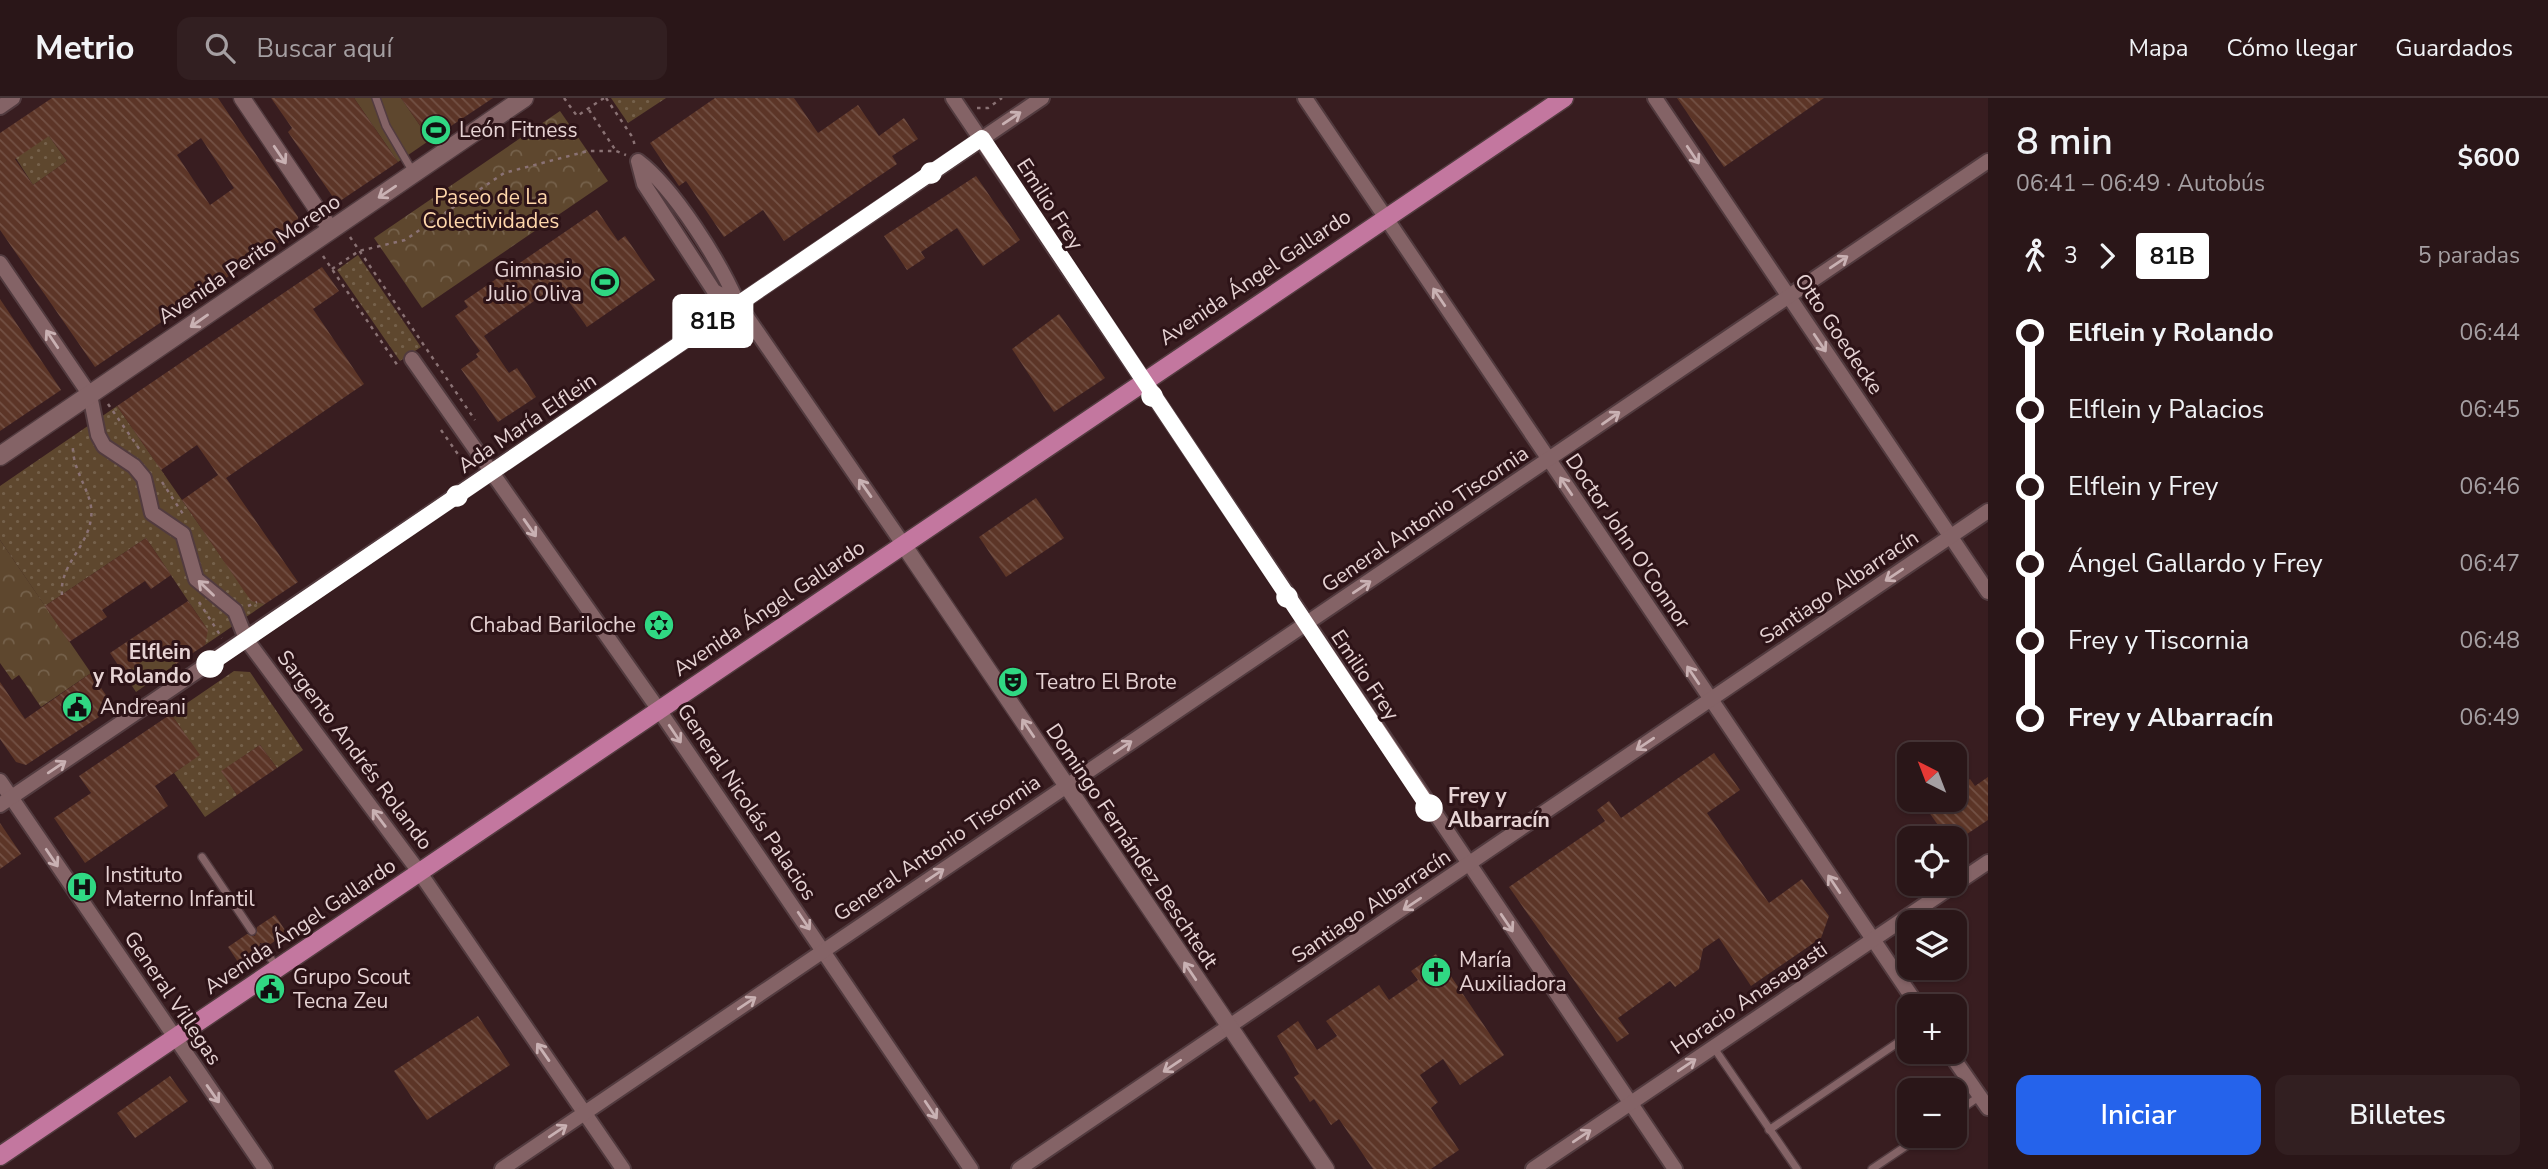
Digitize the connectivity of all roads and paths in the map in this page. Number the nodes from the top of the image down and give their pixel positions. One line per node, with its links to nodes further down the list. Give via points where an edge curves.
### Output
1 (13, 98): 14 (street)
2 (242, 98): 21 (street, one-way to 21)
3 (376, 98): 19 (lane, via 386,126)
4 (524, 98): 19 (main road, Avenida Perito Moreno)
5 (564, 98): 15 (path, via 577,116)
6 (605, 98): 15 (path); 16 (path)
7 (953, 98): 17 (street, Emilio Frey)
8 (1002, 98): 13 (path, via 982,109)
9 (1042, 98): 17 (street, Ada María Elflein, one-way to 9)
10 (1305, 98): 20 (street, Doctor John O'Connor)
11 (1564, 98): 20 (main road, Avenida Ángel Gallardo)
12 (1655, 98): 24 (street, Otto Goedecke, one-way to 24)
13 (973, 105)
14 (0, 107)
15 (588, 109): 22 (path, via 616,151 588,151 504,173 405,240)
16 (633, 138)
17 (982, 138): 25 (street, Ada María Elflein); 28 (street, Emilio Frey)
18 (1988, 161): 24 (street, General Antonio Tiscornia, one-way to 18)
19 (414, 173): 21 (main road, Avenida Perito Moreno, one-way to 21)
20 (1385, 217): 28 (main road, Avenida Ángel Gallardo); 34 (street, Doctor John O'Connor, one-way to 20)
21 (331, 230): 29 (main road, Avenida Perito Moreno, one-way to 29)
22 (359, 251): 27 (path, via 332,270); 30 (path)
23 (0, 263): 29 (street, Sargento Andrés Rolando, one-way to 23)
24 (1788, 296): 34 (street, General Antonio Tiscornia, one-way to 24); 39 (street, Otto Goedecke, one-way to 39)
25 (738, 304): 25 (street, Domingo Fernández Beschtedt, via 714,291 644,184 638,161 657,176 728,281); 35 (street, Ada María Elflein); 40 (street, Domingo Fernández Beschtedt, one-way to 25)
26 (412, 359): 35 (street, General Nicolás Palacios)
27 (401, 371)
28 (1142, 381): 40 (main road, Avenida Ángel Gallardo); 43 (street, Emilio Frey)
29 (94, 393): 32 (main road, Avenida Perito Moreno); 33 (path); 44 (street, Sargento Andrés Rolando, one-way to 29, via 235,611 196,579 183,534 152,513 140,472 97,436)
30 (482, 430)
31 (74, 444): 42 (path, via 76,470 92,516 65,573)
32 (0, 457)
33 (146, 459)
34 (1549, 461): 43 (street, General Antonio Tiscornia, one-way to 34); 45 (street, Doctor John O'Connor, one-way to 34)
35 (490, 473): 44 (street, Ada María Elflein); 46 (street, General Nicolás Palacios, one-way to 46)
36 (162, 482): 38 (path)
37 (1988, 511): 39 (street, Santiago Albarracín)
38 (183, 514)
39 (1950, 537): 41 (street, Otto Goedecke); 45 (street, Santiago Albarracín, one-way to 45)
40 (903, 544): 46 (main road, Avenida Ángel Gallardo); 48 (street, Domingo Fernández Beschtedt, one-way to 40)
41 (1988, 593)
42 (62, 595)
43 (1305, 625): 48 (street, General Antonio Tiscornia, one-way to 43); 52 (street, Emilio Frey)
44 (246, 639): 49 (street, Ada María Elflein, one-way to 44); 53 (street, Sargento Andrés Rolando, one-way to 44)
45 (1709, 700): 52 (street, Santiago Albarracín, one-way to 52); 55 (street, Doctor John O'Connor, one-way to 45)
46 (659, 710): 53 (main road, Avenida Ángel Gallardo); 57 (street, General Nicolás Palacios, one-way to 57)
47 (0, 781): 49 (street, General Villegas)
48 (1066, 785): 57 (street, General Antonio Tiscornia, one-way to 48); 60 (street, Domingo Fernández Beschtedt, one-way to 48)
49 (6, 801): 61 (street, General Villegas, one-way to 61)
50 (202, 857): 54 (lane)
51 (1988, 862): 55 (street, Horacio Anasagasti)
52 (1469, 866): 60 (street, Santiago Albarracín, one-way to 60); 66 (street, Emilio Frey, one-way to 66)
53 (420, 873): 58 (main road, Avenida Ángel Gallardo); 68 (street, Sargento Andrés Rolando, one-way to 53)
54 (252, 931)
55 (1873, 940): 59 (street, Doctor John O'Connor); 63 (street, Horacio Anasagasti)
56 (264, 948): 58 (lane)
57 (824, 951): 68 (street, General Antonio Tiscornia, one-way to 57); 75 (street, General Nicolás Palacios, one-way to 75)
58 (278, 968): 61 (main road, Avenida Ángel Gallardo)
59 (1910, 994)
60 (1228, 1027): 76 (street, Santiago Albarracín, one-way to 76); 77 (street, Domingo Fernández Beschtedt)
61 (174, 1038): 71 (main road, Avenida Ángel Gallardo); 72 (street, General Villegas, one-way to 72)
62 (1897, 1043): 69 (lane)
63 (1714, 1048): 66 (street, Horacio Anasagasti, one-way to 63); 69 (lane)
64 (1957, 1064): 65 (street)
65 (1984, 1102): 67 (lane)
66 (1631, 1103): 78 (street, Horacio Anasagasti, one-way to 66); 79 (street, Emilio Frey)
67 (1967, 1108)
68 (585, 1113): 73 (street, General Antonio Tiscornia, one-way to 68); 74 (street, Sargento Andrés Rolando)
69 (1769, 1130): 80 (lane)
70 (1903, 1148): 81 (lane)
71 (0, 1156)
72 (265, 1169)
73 (502, 1169)
74 (623, 1169)
75 (971, 1169)
76 (1019, 1169)
77 (1326, 1169)
78 (1533, 1169)
79 (1675, 1169)
80 (1797, 1169)
81 (1872, 1169)

